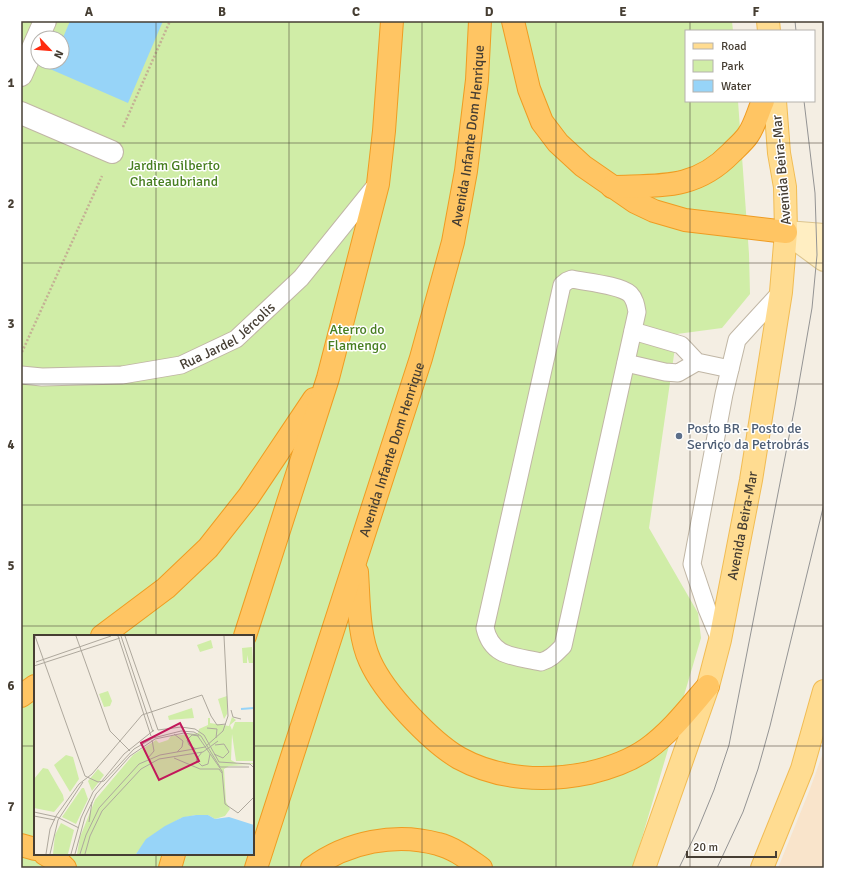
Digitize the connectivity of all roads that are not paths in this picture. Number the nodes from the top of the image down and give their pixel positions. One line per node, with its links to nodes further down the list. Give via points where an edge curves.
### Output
1 (45, 21): 5 (street)
2 (392, 21): 10 (highway)
3 (480, 21): 22 (highway, Avenida Infante Dom Henrique, via 471,133 453,242 421,358)
4 (513, 21): 11 (highway, via 529,89 542,122 558,143 583,166)
5 (21, 75)
6 (763, 102): 11 (highway, via 748,134 720,164 705,174 670,185)
7 (775, 102): 12 (main road, Avenida Beira-Mar)
8 (21, 113): 9 (street)
9 (112, 152)
10 (378, 184): 20 (lane, Rua Jardel Jércolis, via 301,278 236,339 181,365 122,376); 21 (highway)
11 (612, 187): 12 (highway, via 654,211 685,220)
12 (786, 232): 13 (main road); 14 (main road); 15 (main road, Avenida Beira-Mar)
13 (824, 235)
14 (824, 260)
15 (781, 292): 19 (lane, via 737,340); 25 (main road, Avenida Beira-Mar, via 751,480)
16 (633, 331): 17 (lane, via 681,345); 18 (lane); 18 (lane, via 637,312 636,303 631,295 620,289 572,279 562,285 485,628 490,642 500,652 541,662 553,656 563,646)
17 (697, 362): 18 (lane, via 678,373); 19 (lane)
18 (626, 363)
19 (730, 369): 25 (lane, via 692,564)
20 (21, 375)
21 (328, 378): 23 (highway, via 248,496 208,548 166,588); 24 (highway)
22 (356, 559): 26 (highway, via 364,640 378,676 395,701 424,731 459,758 478,766 516,777 539,778 564,778 609,768 647,749 674,725); 36 (highway, Avenida Infante Dom Henrique)
23 (103, 635)
24 (245, 635)
25 (720, 640): 26 (main road, Avenida Beira-Mar)
26 (708, 686): 39 (main road, Avenida Beira-Mar)
27 (34, 687): 29 (highway)
28 (824, 691): 40 (main road, via 802,769)
29 (21, 696)
30 (21, 845): 31 (highway)
31 (34, 849)
32 (47, 855): 34 (highway)
33 (174, 855): 35 (highway)
34 (65, 868)
35 (170, 868)
36 (256, 868)
37 (312, 868): 38 (highway, via 344,851 370,842 408,839 440,844)
38 (481, 868)
39 (644, 868)
40 (762, 868)

